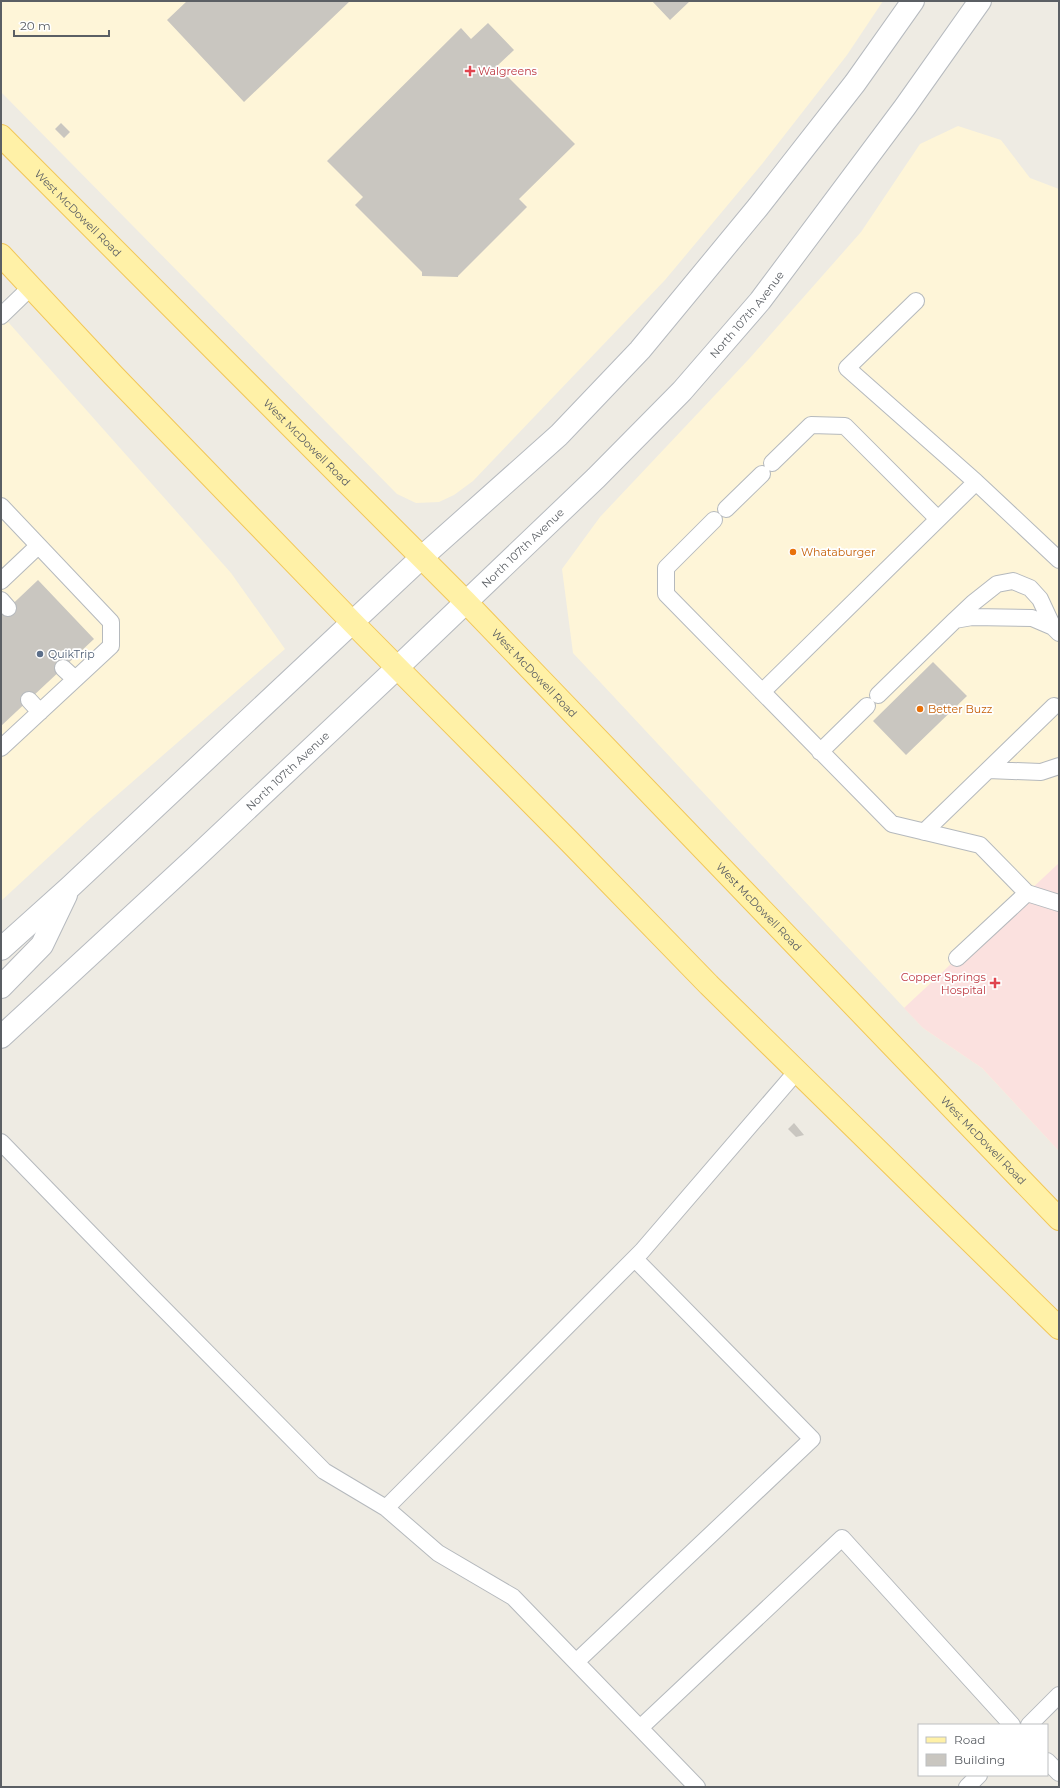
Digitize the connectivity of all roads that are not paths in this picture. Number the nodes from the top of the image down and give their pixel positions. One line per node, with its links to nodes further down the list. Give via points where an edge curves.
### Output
1 (913, 1): 14 (main road, via 855,82 758,207 640,350 559,435)
2 (980, 1): 17 (main road, North 107th Avenue, via 905,107 760,301 682,391 596,478)
3 (1, 136): 14 (main road, West McDowell Road)
4 (1, 255): 5 (main road)
5 (31, 287): 7 (lane); 19 (main road)
6 (916, 301): 8 (lane, via 847,368)
7 (1, 316)
8 (976, 482): 11 (lane); 15 (lane)
9 (1, 506): 13 (lane)
10 (726, 509): 11 (lane, via 811,425 844,426)
11 (938, 519): 24 (lane)
12 (714, 520): 24 (lane, via 666,568 666,594)
13 (38, 546): 16 (lane); 23 (lane, via 111,622 111,646)
14 (421, 558): 17 (main road, West McDowell Road); 19 (main road)
15 (1059, 560)
16 (1, 581)
17 (466, 602): 22 (main road, North 107th Avenue); 42 (main road, West McDowell Road)
18 (955, 620): 20 (lane, via 972,617 1032,618); 20 (lane, via 997,584 1013,581 1030,588 1040,599); 27 (lane)
19 (352, 622): 22 (main road); 33 (main road)
20 (1056, 630)
21 (64, 668): 23 (lane)
22 (397, 668): 39 (main road, North 107th Avenue); 40 (main road)
23 (75, 679): 26 (lane, via 34,706)
24 (762, 692): 27 (lane)
25 (1054, 706): 29 (lane)
26 (2, 744)
27 (820, 752): 32 (lane, via 892,824)
28 (1059, 766): 30 (lane)
29 (988, 770): 30 (lane); 32 (lane)
30 (1041, 772): 31 (lane)
31 (1059, 777)
32 (924, 832): 34 (lane, via 980,845)
33 (70, 887): 36 (main road); 38 (main road, via 42,945)
34 (1027, 893): 35 (lane); 37 (lane)
35 (1059, 903)
36 (1, 949)
37 (957, 958)
38 (1, 987)
39 (1, 1037)
40 (797, 1072): 43 (lane); 44 (main road)
41 (1, 1142): 45 (lane, via 324,1470)
42 (1059, 1219)
43 (635, 1259): 45 (lane); 46 (lane, via 812,1439)
44 (1059, 1328)
45 (386, 1508): 46 (lane, via 438,1553 513,1597)
46 (576, 1662): 50 (lane)
47 (1059, 1695): 49 (lane)
48 (1011, 1724): 50 (lane, via 842,1538)
49 (1030, 1724)
50 (640, 1728): 54 (lane)
51 (1048, 1762): 52 (lane)
52 (1059, 1773)
53 (978, 1776): 55 (lane)
54 (697, 1787)
55 (967, 1787)

